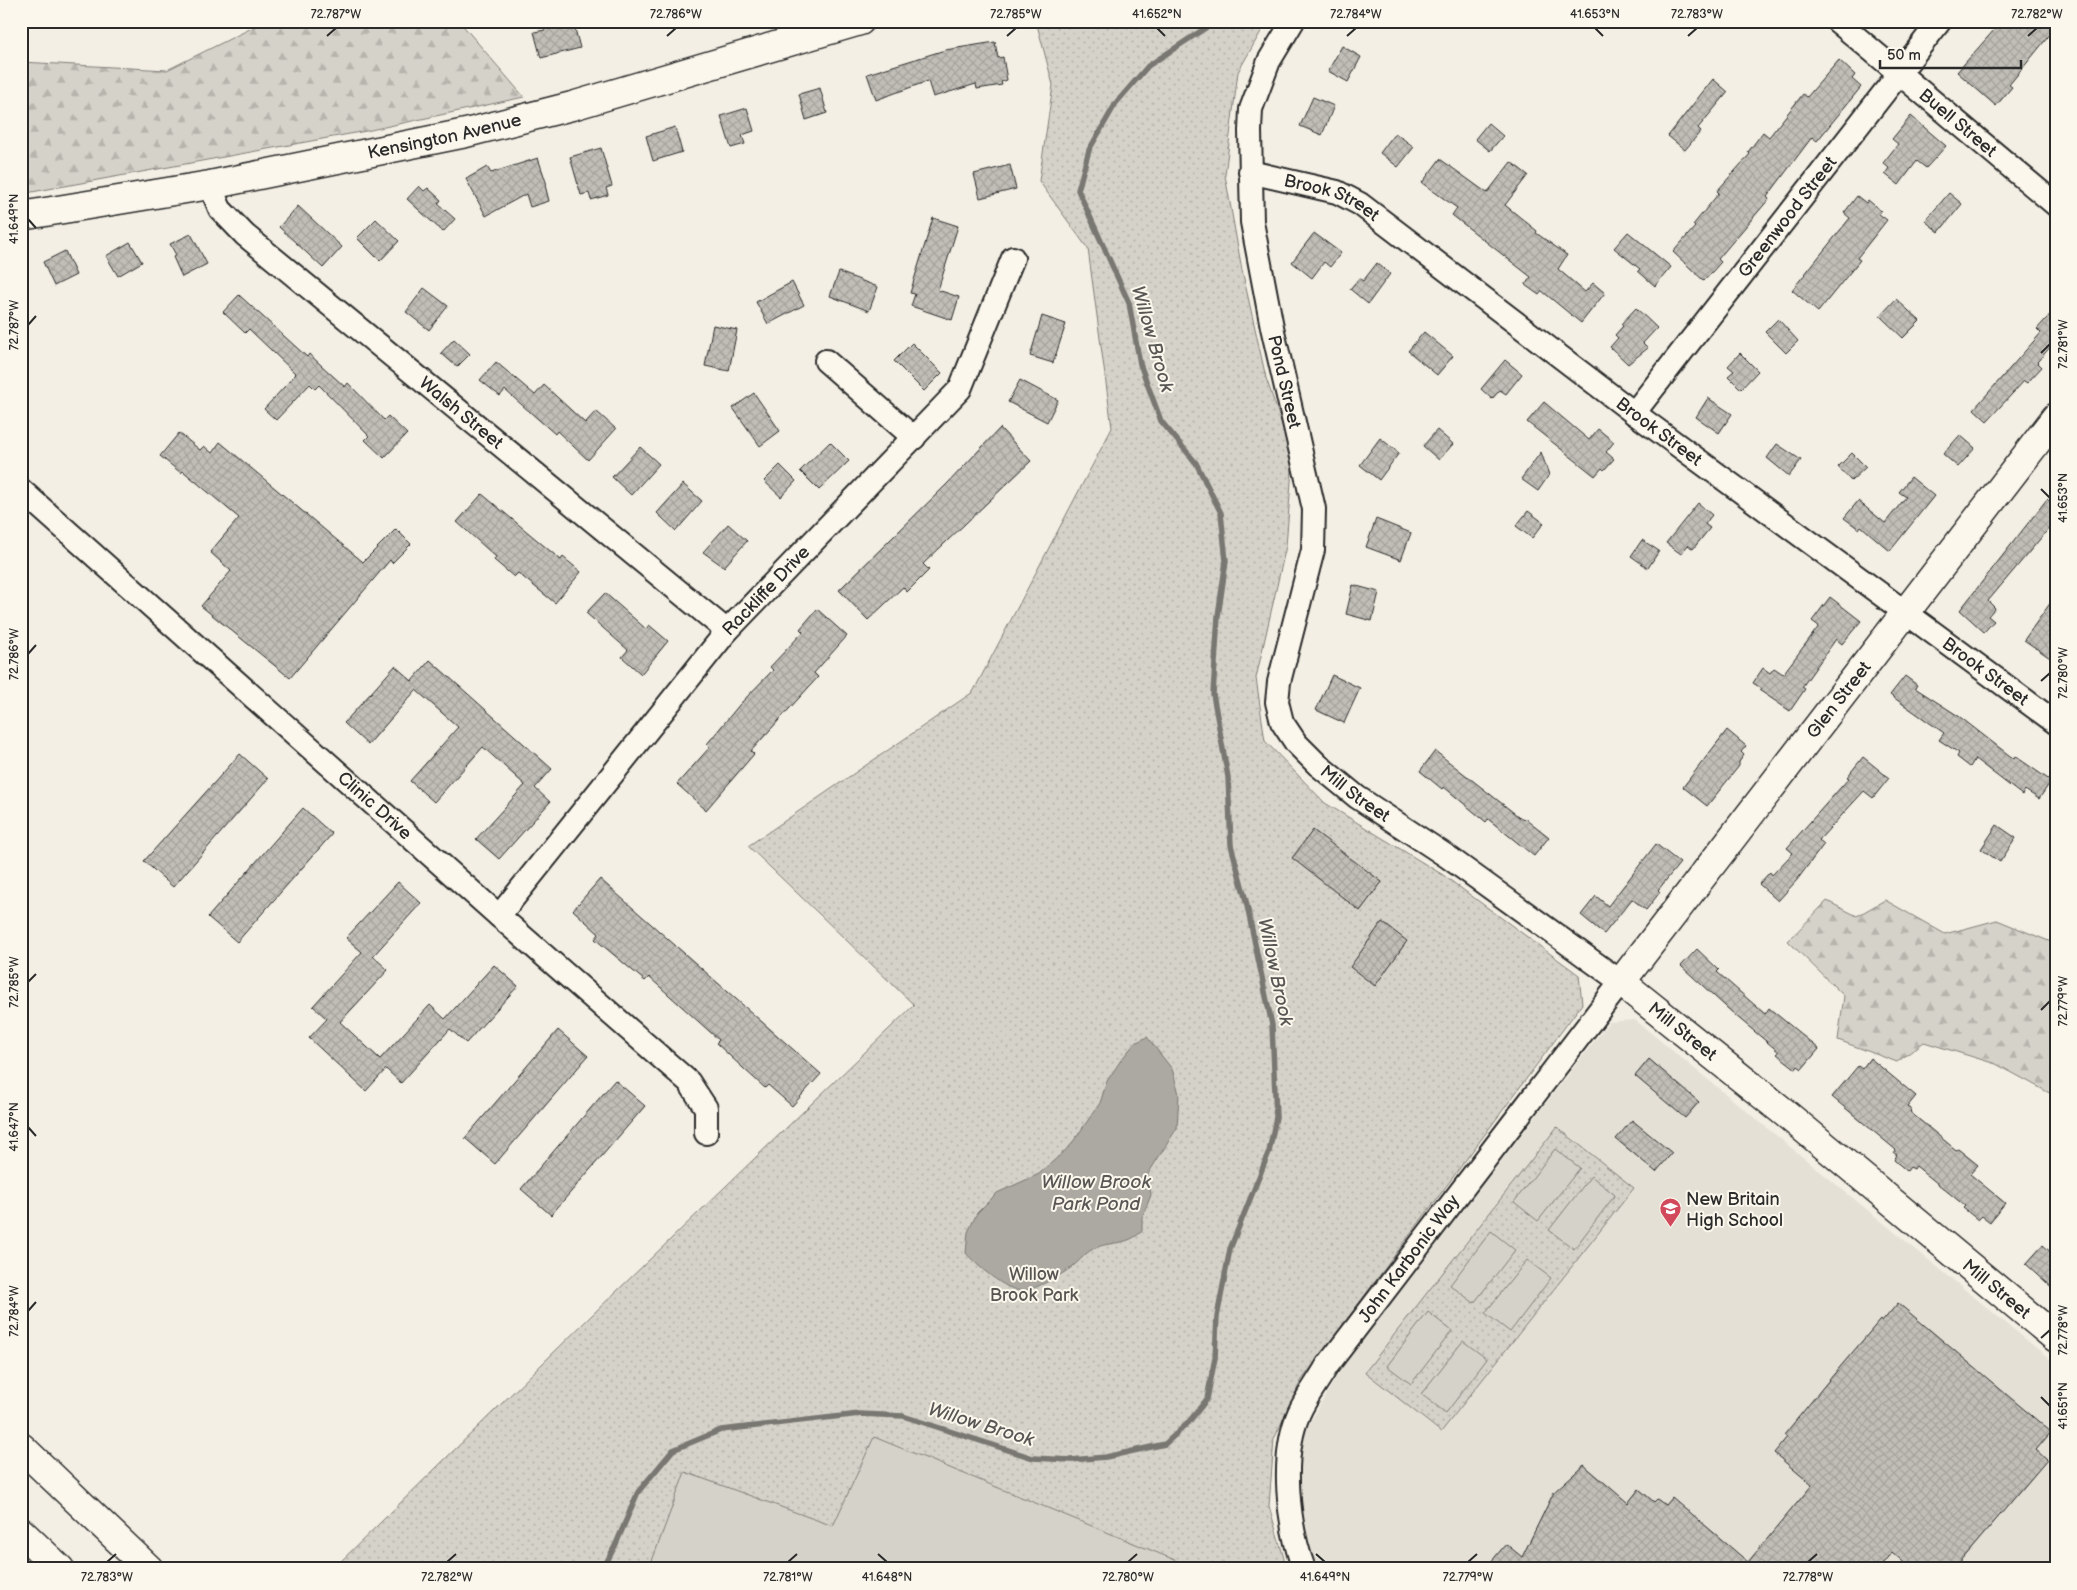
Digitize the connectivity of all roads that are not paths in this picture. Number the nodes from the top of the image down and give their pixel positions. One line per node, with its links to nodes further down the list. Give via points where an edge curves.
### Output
1 (1293, 21): 6 (street, Pond Street, via 1269,61 1251,110)
2 (1837, 21): 5 (street, Buell Street)
3 (1940, 21): 5 (street, Greenwood Street)
4 (856, 22): 7 (main road, Kensington Avenue, via 515,121)
5 (1900, 72): 8 (street, Buell Street); 12 (street, Greenwood Street)
6 (1250, 172): 12 (street, Brook Street, via 1337,192 1360,204); 19 (street, Pond Street, via 1252,222 1272,327 1314,509 1313,550 1279,682 1277,702 1282,722)
7 (210, 185): 9 (main road, Kensington Avenue); 17 (street, Walsh Street, via 223,213 245,235)
8 (2056, 205)
9 (21, 216)
10 (1012, 258): 14 (street, Rackliffe Drive, via 960,389)
11 (826, 361): 14 (street)
12 (1634, 413): 16 (street, Brook Street)
13 (2056, 417): 16 (main road, Glen Street)
14 (914, 438): 17 (street, Rackliffe Drive)
15 (21, 490): 20 (street, Clinic Drive)
16 (1905, 613): 18 (street, Brook Street); 21 (main road, Glen Street)
17 (727, 631): 20 (street, Rackliffe Drive)
18 (2056, 724)
19 (1296, 743): 21 (street, Mill Street, via 1357,796 1448,857)
20 (500, 916): 22 (street, Clinic Drive, via 690,1082 706,1108)
21 (1621, 982): 23 (main road, Mill Street); 28 (street, John Karbonic Way, via 1327,1366 1298,1414 1288,1460 1288,1490 1297,1550)
22 (706, 1133)
23 (2056, 1338)
24 (21, 1447): 27 (main road)
25 (21, 1532): 26 (main road)
26 (60, 1569)
27 (149, 1569)
28 (1304, 1569)

